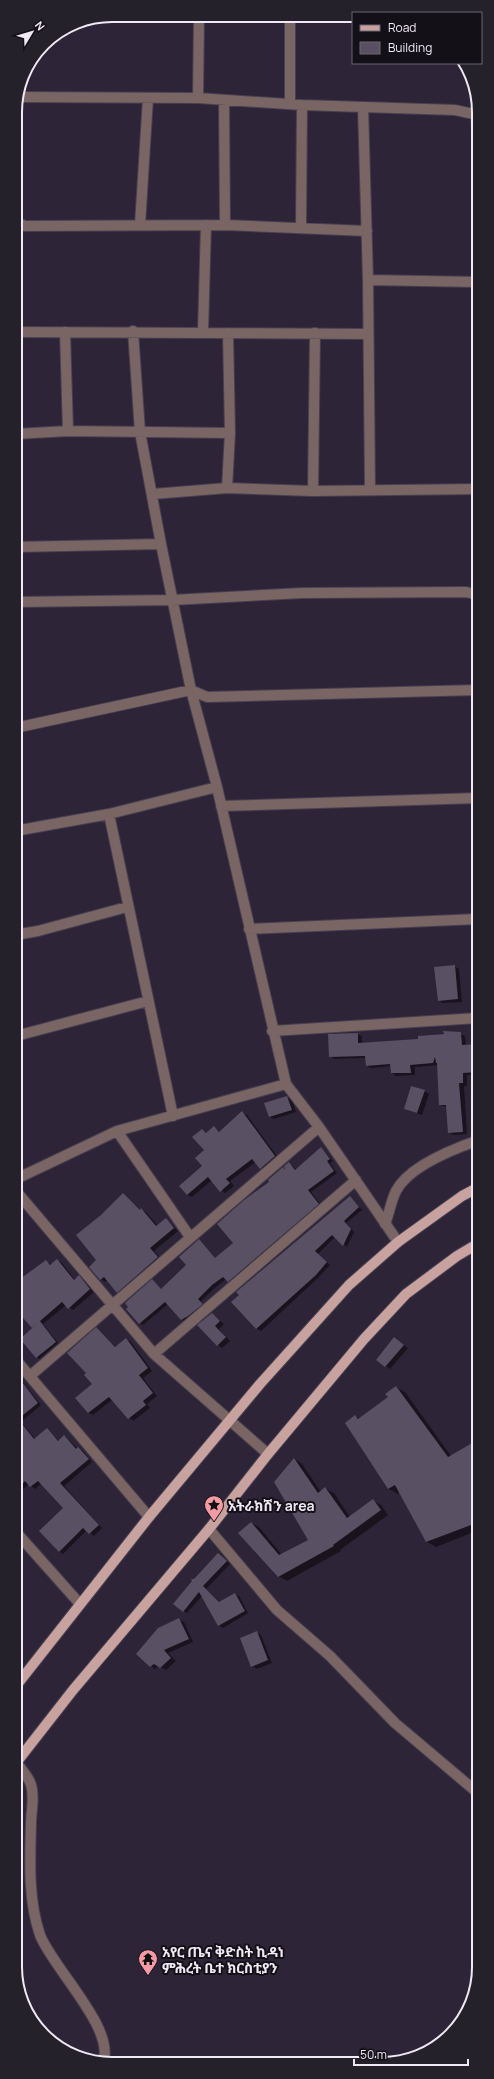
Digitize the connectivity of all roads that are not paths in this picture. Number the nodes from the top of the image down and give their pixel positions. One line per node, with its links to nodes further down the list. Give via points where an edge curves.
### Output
1 (199, 22): 5 (street)
2 (290, 22): 7 (street)
3 (24, 97): 4 (street)
4 (148, 98): 5 (street); 12 (street)
5 (198, 98): 6 (street)
6 (224, 100): 7 (street); 14 (street)
7 (290, 103): 8 (street)
8 (302, 105): 9 (street); 15 (street)
9 (363, 107): 10 (street, via 455,110); 16 (street)
10 (472, 114)
11 (22, 225): 12 (street)
12 (140, 225): 13 (street)
13 (206, 225): 14 (street); 22 (street)
14 (225, 225): 15 (street)
15 (301, 227): 16 (street)
16 (367, 231): 17 (street)
17 (368, 280): 18 (street); 25 (street)
18 (472, 282)
19 (133, 331): 21 (street); 22 (street); 27 (street)
20 (22, 332): 21 (street)
21 (65, 332): 26 (street)
22 (203, 332): 23 (street)
23 (228, 333): 24 (street); 28 (street)
24 (315, 333): 25 (street); 33 (street)
25 (367, 334): 31 (street)
26 (68, 431): 27 (street); 29 (street)
27 (140, 432): 28 (street); 34 (street)
28 (230, 433): 30 (street)
29 (22, 434)
30 (227, 488): 33 (street); 34 (street)
31 (370, 490): 32 (street); 33 (street)
32 (472, 490)
33 (313, 491)
34 (153, 494): 35 (street)
35 (161, 544): 36 (street); 38 (street)
36 (22, 547)
37 (472, 594): 38 (street, via 302,593)
38 (172, 600): 39 (street); 40 (street)
39 (22, 602)
40 (192, 690): 41 (street, via 207,697); 42 (street); 43 (street)
41 (472, 690)
42 (22, 726)
43 (217, 788): 45 (street); 46 (street)
44 (472, 798): 45 (street)
45 (221, 806): 50 (street)
46 (109, 814): 47 (street); 48 (street)
47 (22, 830)
48 (127, 907): 51 (street); 52 (street)
49 (472, 919): 50 (street)
50 (249, 929): 54 (street)
51 (22, 934)
52 (148, 1001): 55 (street); 57 (street)
53 (472, 1018): 54 (street)
54 (272, 1031): 56 (street)
55 (22, 1034)
56 (286, 1084): 57 (street); 58 (street)
57 (173, 1116): 59 (street)
58 (319, 1127): 62 (street); 66 (street)
59 (117, 1131): 61 (street); 66 (street)
60 (472, 1142): 65 (street, via 408,1175 395,1192)
61 (22, 1176)
62 (356, 1180): 65 (street); 70 (street)
63 (472, 1190): 67 (main road)
64 (22, 1198): 69 (street)
65 (385, 1224): 67 (street)
66 (190, 1237): 69 (street)
67 (398, 1242): 73 (main road, via 349,1285)
68 (472, 1247): 74 (main road, via 406,1294)
69 (111, 1305): 70 (street); 72 (street)
70 (154, 1354): 73 (street)
71 (22, 1367): 72 (street)
72 (30, 1376): 75 (street)
73 (230, 1419): 74 (street); 75 (main road)
74 (268, 1454): 76 (main road)
75 (149, 1518): 78 (main road)
76 (209, 1529): 80 (main road); 82 (street, via 277,1610 330,1656 395,1723)
77 (22, 1539): 78 (street)
78 (80, 1604): 79 (main road)
79 (22, 1678)
80 (22, 1755)
81 (22, 1771): 83 (street, via 31,1784 33,1796 30,1863 32,1897 40,1935 99,2030)
82 (472, 1788)
83 (105, 2057)

